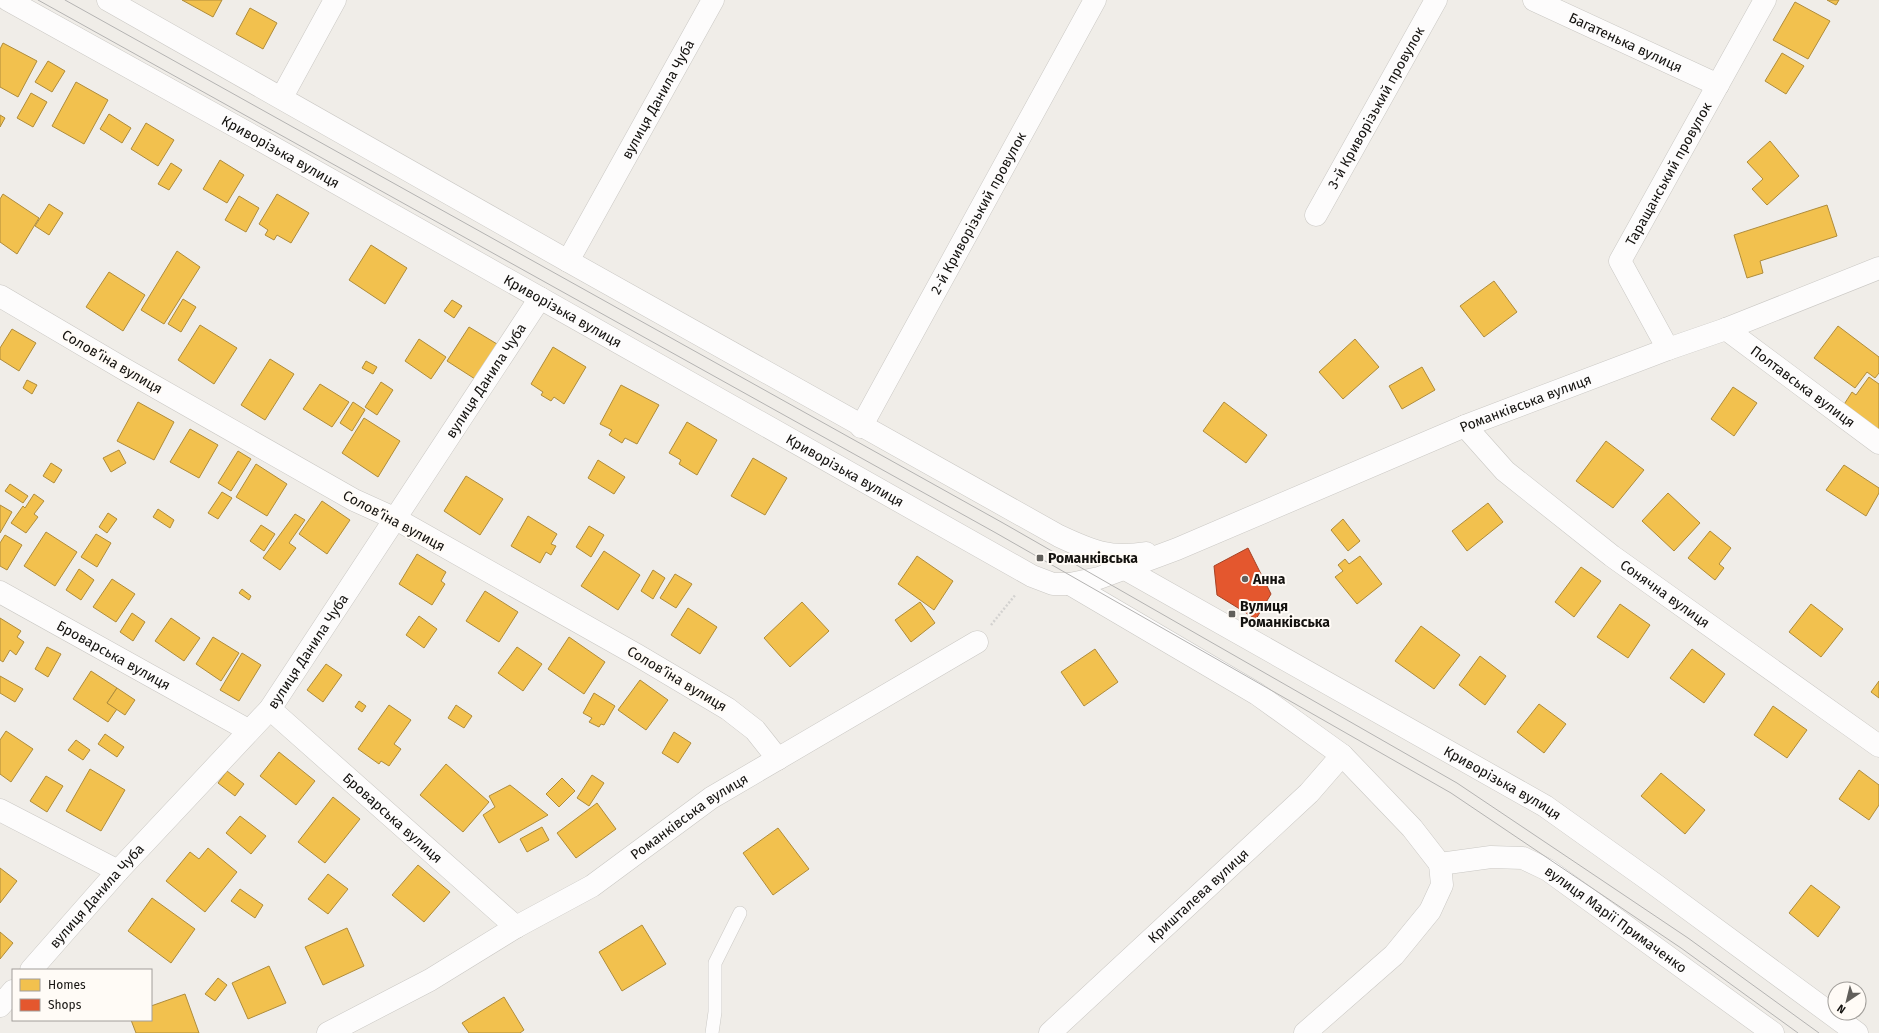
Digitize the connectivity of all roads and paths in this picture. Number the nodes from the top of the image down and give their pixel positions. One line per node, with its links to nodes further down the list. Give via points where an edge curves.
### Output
1 (8, 0): 15 (street, Криворізька вулиця)
2 (108, 0): 10 (street, Криворізька вулиця)
3 (335, 0): 10 (street)
4 (713, 0): 12 (street, вулиця Данила Чуба)
5 (1095, 0): 19 (street, 2-й Криворізький провулок)
6 (1436, 0): 11 (street, 3-й Криворізький провулок)
7 (1534, 0): 9 (street, Багатенька вулиця)
8 (1765, 0): 9 (street, Таращанський провулок)
9 (1718, 85): 17 (street, Таращанський провулок, via 1620,261)
10 (282, 97): 12 (street, Криворізька вулиця)
11 (1316, 215)
12 (568, 261): 19 (street, Криворізька вулиця)
13 (1879, 268): 16 (street, Романківська вулиця)
14 (0, 296): 21 (street, Соловʼїна вулиця, via 354,500)
15 (540, 298): 21 (street, вулиця Данила Чуба); 25 (street, Криворізька вулиця)
16 (1726, 329): 17 (street, Романківська вулиця); 20 (street, Полтавська вулиця)
17 (1668, 349): 18 (street, Романківська вулиця)
18 (1465, 426): 22 (street, Романківська вулиця); 31 (street, Сонячна вулиця, via 1506,471 1612,556)
19 (862, 427): 23 (street, Криворізька вулиця, via 1059,536)
20 (1879, 443)
21 (396, 519): 29 (street, вулиця Данила Чуба); 33 (street, Соловʼїна вулиця, via 638,655 728,709 755,730)
22 (1176, 549): 23 (street, Криворізька вулиця, via 1125,556); 24 (street, Криворізька вулиця)
23 (1092, 551): 24 (street, Криворізька вулиця)
24 (1125, 568): 26 (street, Криворізька вулиця, via 1099,578); 47 (street, Криворізька вулиця, via 1545,806)
25 (1032, 576): 26 (street, Криворізька вулиця, via 1053,584); 28 (path)
26 (1070, 584): 32 (street, via 1257,694)
27 (0, 592): 30 (street, Броварська вулиця)
28 (977, 642): 33 (street, Романківська вулиця)
29 (270, 708): 30 (street, вулиця Данила Чуба); 38 (street, Броварська вулиця)
30 (248, 730): 36 (street, вулиця Данила Чуба)
31 (1879, 746)
32 (1342, 755): 35 (street, via 1412,828); 44 (street, Кришталева вулиця, via 1309,793)
33 (778, 759): 38 (street, Романківська вулиця, via 710,798 592,886)
34 (0, 810): 36 (street)
35 (1440, 864): 45 (street, via 1442,885 1430,910 1394,955); 46 (street, вулиця Марії Примаченко, via 1492,857 1523,858 1548,870)
36 (118, 870): 39 (street, вулиця Данила Чуба)
37 (740, 914): 43 (lane, via 715,963 715,1012)
38 (516, 927): 42 (street, Романківська вулиця, via 430,980)
39 (32, 969)
40 (12, 992): 41 (street)
41 (0, 1006)
42 (328, 1033)
43 (712, 1033)
44 (1050, 1033)
45 (1305, 1033)
46 (1773, 1033)
47 (1857, 1033)

